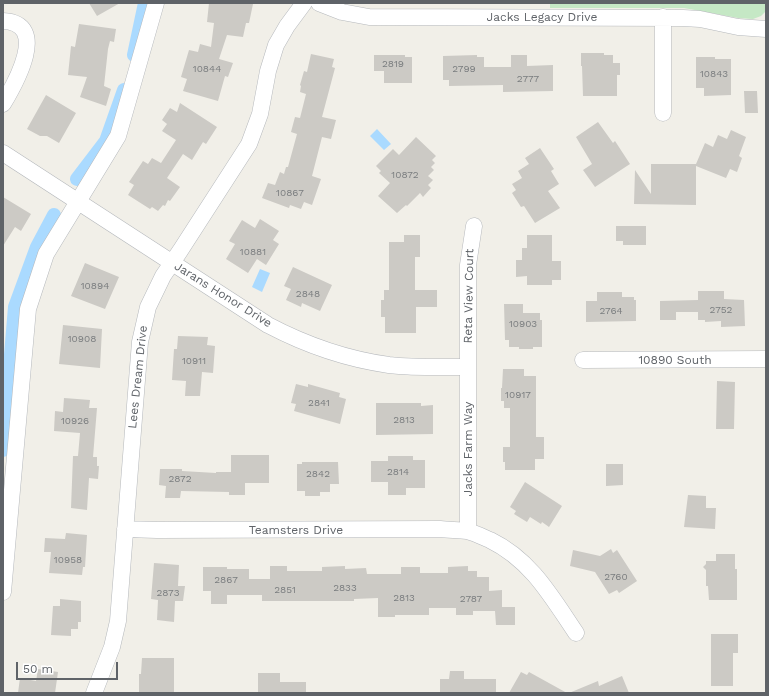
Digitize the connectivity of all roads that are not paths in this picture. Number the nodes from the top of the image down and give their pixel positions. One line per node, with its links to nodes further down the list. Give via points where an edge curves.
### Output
1 (156, 3): 10 (street, via 118,136)
2 (304, 3): 12 (street, Lees Dream Drive, via 276,44 260,114 249,144)
3 (319, 3): 4 (street, Jacks Legacy Drive, via 342,12 379,17)
4 (663, 17): 6 (street, Jacks Legacy Drive, via 692,18 738,27); 8 (street)
5 (3, 21): 7 (street, via 23,29 27,40 25,60)
6 (766, 28)
7 (3, 104)
8 (663, 113)
9 (3, 153): 10 (street, Jarans Honor Drive)
10 (78, 202): 12 (street, Jarans Honor Drive); 18 (street, via 46,254 28,309)
11 (474, 226): 15 (street, Reta View Court, via 468,265)
12 (172, 263): 15 (street, Jarans Honor Drive, via 268,325 306,344 369,362 390,365); 16 (street, Lees Dream Drive, via 152,295 141,331)
13 (766, 359): 14 (street, 10890 South)
14 (584, 360)
15 (468, 367): 17 (street, Jacks Farm Way)
16 (125, 528): 17 (street, Teamsters Drive); 20 (street, Lees Dream Drive, via 115,637)
17 (468, 531): 19 (street, Teamsters Drive, via 494,542 528,566)
18 (3, 592)
19 (576, 633)
20 (94, 693)

